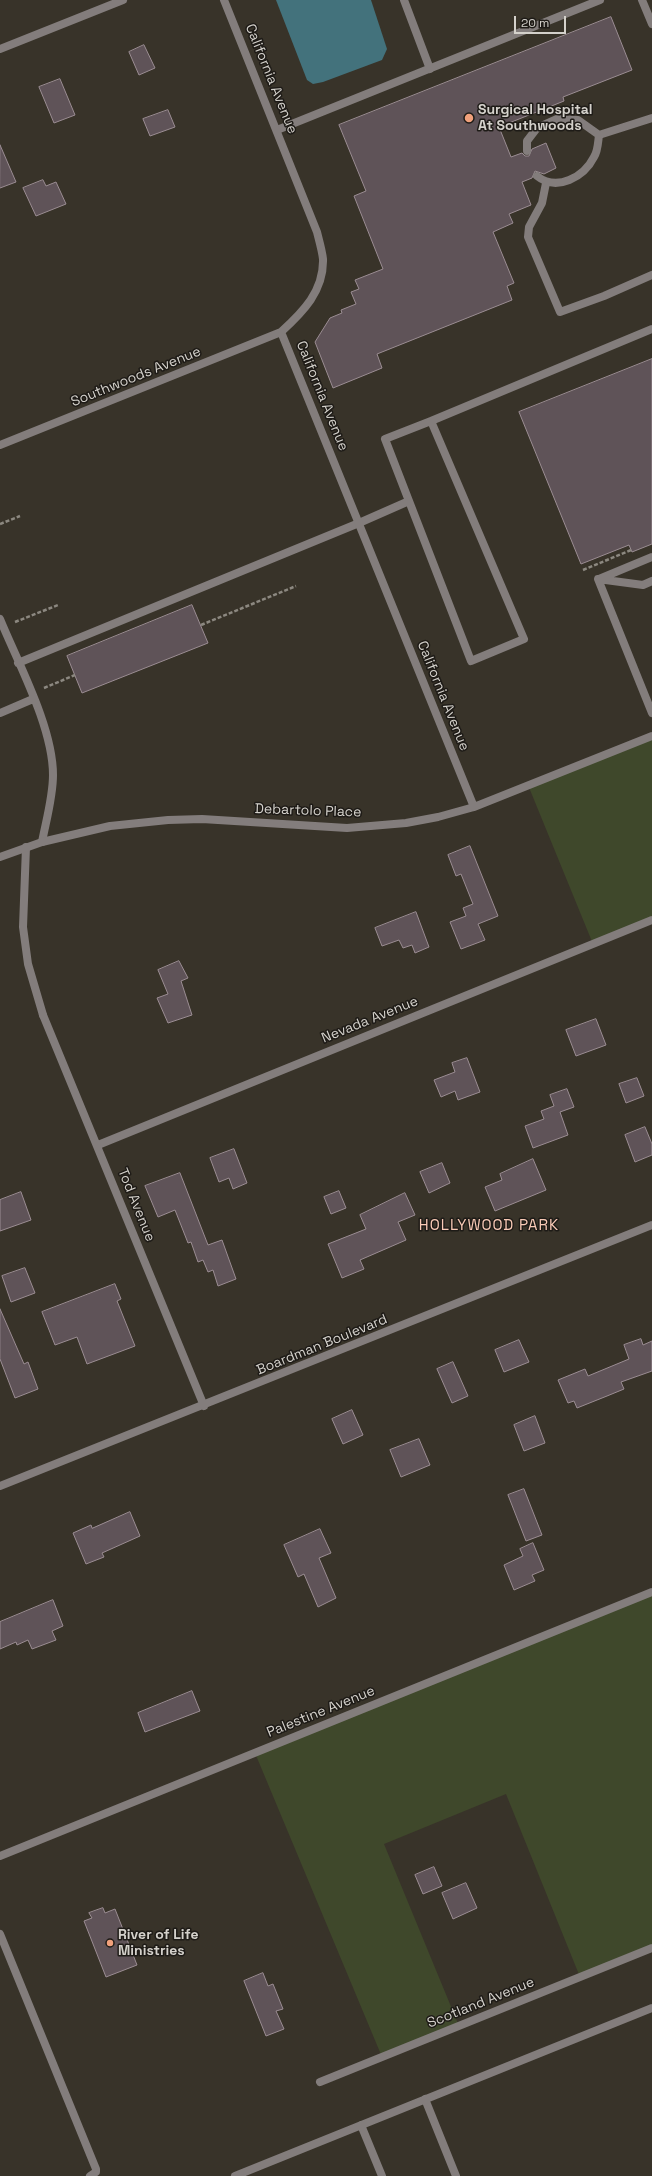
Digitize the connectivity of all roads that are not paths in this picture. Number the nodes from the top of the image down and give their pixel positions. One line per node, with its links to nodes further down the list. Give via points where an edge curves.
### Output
1 (123, 0): 7 (street)
2 (224, 0): 10 (street, California Avenue)
3 (404, 0): 8 (street)
4 (600, 0): 8 (street)
5 (642, 0): 6 (street)
6 (652, 24)
7 (0, 49)
8 (430, 68): 10 (street)
9 (652, 118): 11 (street)
10 (278, 130): 17 (street, California Avenue, via 316,232 323,258 315,295 306,309)
11 (599, 135): 12 (street, via 578,120 557,119 536,128 527,141); 14 (street, via 595,156 584,172 562,184)
12 (527, 151)
13 (537, 176): 14 (street)
14 (546, 183): 15 (street, via 542,203 529,228 528,237 560,312)
15 (652, 275)
16 (652, 329): 18 (street)
17 (282, 332): 19 (street, Southwoods Avenue); 21 (street, California Avenue)
18 (432, 421): 20 (street, via 386,439); 20 (street, via 524,639 471,661)
19 (0, 445)
20 (408, 501): 21 (street)
21 (359, 523): 26 (street); 31 (street, California Avenue)
22 (652, 557): 23 (street)
23 (598, 579): 24 (street, via 642,585); 29 (street)
24 (652, 581)
25 (2, 623): 26 (street)
26 (18, 663): 27 (street)
27 (33, 699): 28 (street); 32 (street, via 46,734 53,776)
28 (0, 713)
29 (652, 713)
30 (652, 736): 31 (street, Debartolo Place)
31 (474, 808): 32 (street, Debartolo Place, via 406,823 347,828 202,819 168,820 110,826)
32 (42, 842): 33 (street, Debartolo Place)
33 (26, 847): 34 (street, Debartolo Place); 36 (street, Tod Avenue, via 22,927 28,964 43,1015)
34 (0, 857)
35 (652, 920): 36 (street, Nevada Avenue)
36 (98, 1145): 38 (street, Tod Avenue)
37 (652, 1225): 38 (street, Boardman Boulevard)
38 (204, 1406): 39 (street, Boardman Boulevard)
39 (0, 1486)
40 (652, 1592): 41 (street, Palestine Avenue)
41 (0, 1856)
42 (0, 1934): 48 (street, via 96,2169)
43 (652, 1948): 45 (street, Scotland Avenue)
44 (652, 2008): 46 (street)
45 (320, 2082)
46 (425, 2099): 47 (street); 51 (street)
47 (361, 2125): 49 (street); 50 (street)
48 (90, 2176)
49 (235, 2176)
50 (382, 2176)
51 (456, 2176)

